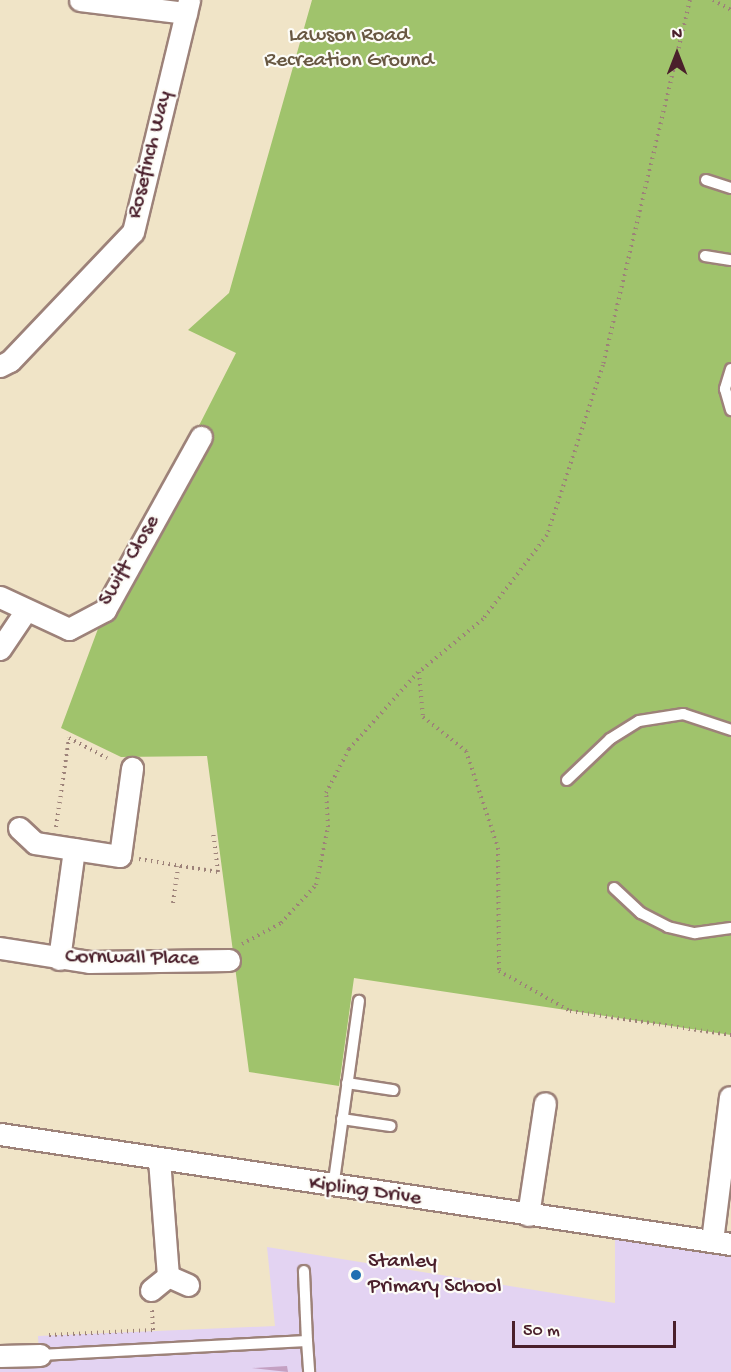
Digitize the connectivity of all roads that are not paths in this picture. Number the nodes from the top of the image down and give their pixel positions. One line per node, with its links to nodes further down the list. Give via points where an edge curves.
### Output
1 (80, 0): 2 (street)
2 (188, 7): 7 (street, Rosefinch Way, via 133,232 10,361)
3 (706, 180): 4 (lane)
4 (731, 188)
5 (705, 256): 6 (lane)
6 (731, 260)
7 (0, 366)
8 (731, 369): 9 (lane, via 725,389)
9 (731, 410)
10 (201, 437): 12 (street, Swift Close, via 105,610 69,629)
11 (0, 597): 12 (street, Swift Close)
12 (25, 612): 13 (street)
13 (0, 649)
14 (731, 730): 16 (lane, via 683,714 647,719 610,739)
15 (132, 768): 18 (street, via 120,856)
16 (567, 780)
17 (19, 828): 18 (street, via 35,843)
18 (63, 847): 22 (street)
19 (614, 888): 20 (lane, via 641,913 668,927 695,933)
20 (731, 928)
21 (0, 948): 22 (street, Cornwall Place)
22 (59, 959): 23 (street, Cornwall Place)
23 (229, 960)
24 (359, 1001): 25 (lane)
25 (347, 1083): 26 (lane); 29 (lane)
26 (393, 1090)
27 (730, 1097): 35 (street)
28 (545, 1103): 34 (street)
29 (342, 1119): 30 (lane); 33 (lane)
30 (390, 1126)
31 (0, 1134): 32 (street, Kipling Drive)
32 (159, 1158): 33 (street, Kipling Drive); 37 (street)
33 (333, 1188): 34 (street, Kipling Drive)
34 (528, 1215): 35 (street, Kipling Drive)
35 (722, 1243)
36 (304, 1271): 40 (lane)
37 (168, 1276): 38 (street); 39 (street)
38 (188, 1285)
39 (151, 1290)
40 (307, 1341): 41 (lane); 43 (lane)
41 (39, 1345): 42 (street)
42 (0, 1356)
43 (309, 1372)

